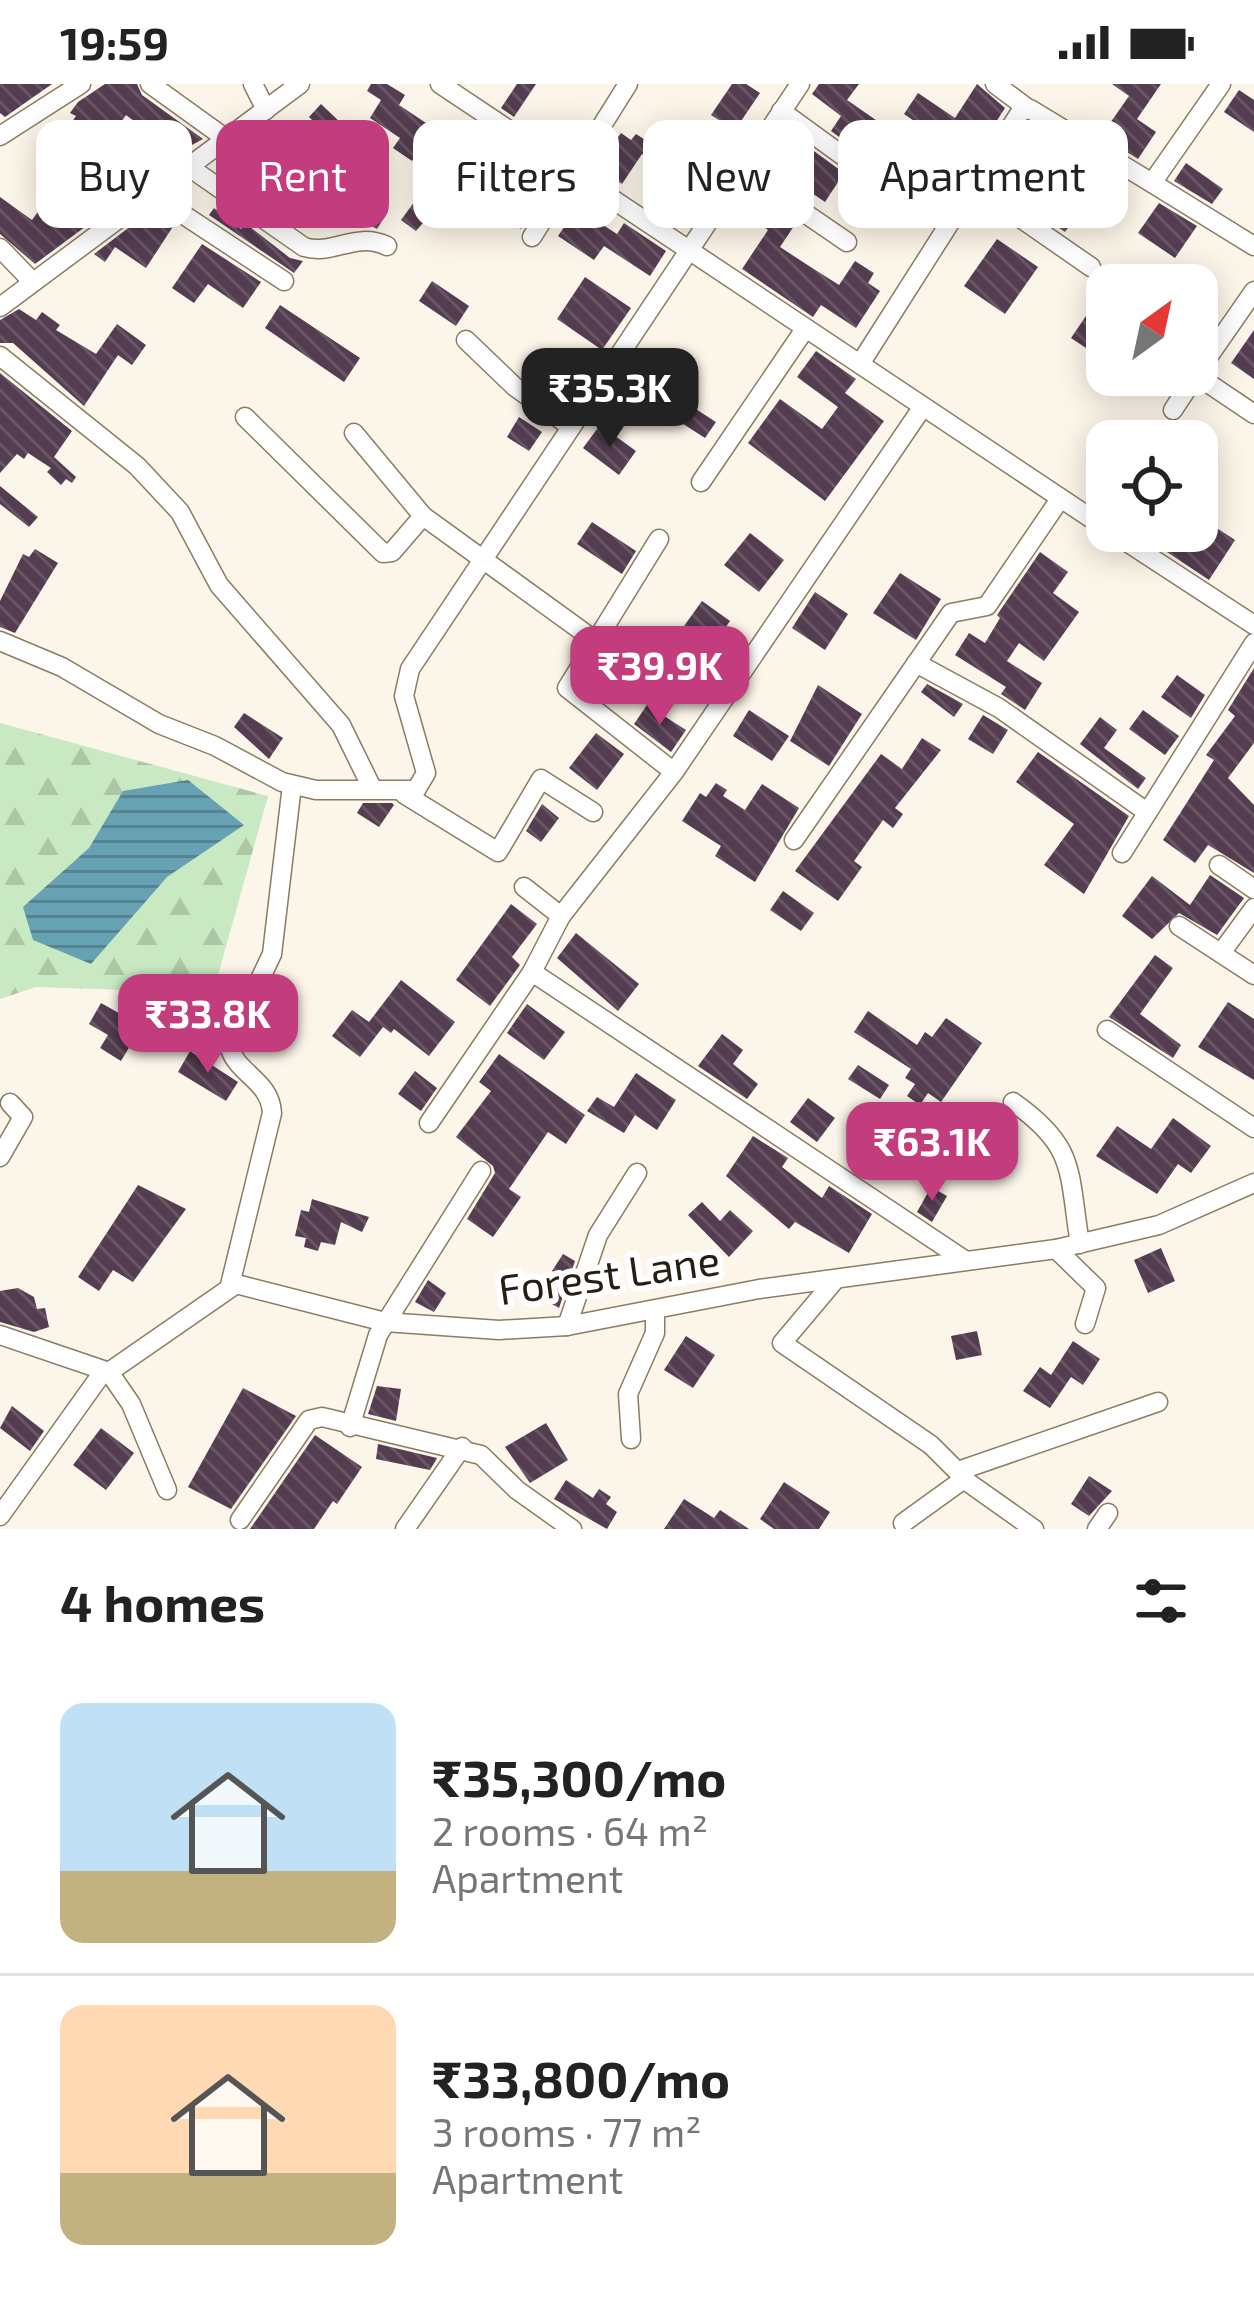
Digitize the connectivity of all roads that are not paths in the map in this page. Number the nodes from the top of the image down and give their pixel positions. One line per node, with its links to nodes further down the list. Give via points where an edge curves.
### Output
1 (81, 84): 19 (street)
2 (151, 84): 18 (street)
3 (253, 84): 11 (street)
4 (300, 84): 11 (street)
5 (440, 84): 14 (street)
6 (628, 84): 15 (street)
7 (800, 84): 12 (street)
8 (995, 84): 10 (street)
9 (1221, 84): 24 (street)
10 (1027, 108): 17 (street); 24 (street)
11 (266, 110): 13 (street)
12 (781, 112): 16 (street); 21 (street)
13 (251, 120)
14 (493, 120)
15 (606, 120)
16 (776, 120)
17 (1019, 120)
18 (216, 131)
19 (0, 136)
20 (216, 145): 22 (street)
21 (838, 153)
22 (192, 165)
23 (192, 169): 35 (street, via 304,247 364,238)
24 (1152, 183): 36 (street)
25 (619, 203): 37 (street)
26 (814, 219): 34 (street)
27 (192, 220): 41 (street)
28 (106, 228): 43 (street)
29 (538, 228): 33 (street)
30 (702, 228): 37 (street)
31 (947, 228): 48 (street)
32 (1035, 228): 39 (street)
33 (532, 237)
34 (847, 242)
35 (387, 246)
36 (1254, 246)
37 (689, 247): 44 (street); 53 (street)
38 (0, 248): 40 (street)
39 (1087, 264)
40 (28, 278)
41 (284, 281)
42 (1254, 291): 46 (street)
43 (0, 307)
44 (805, 329): 48 (street); 55 (street)
45 (466, 340): 53 (street)
46 (1218, 343)
47 (0, 356): 69 (street, via 137,466 180,512 219,585 341,725)
48 (860, 364): 49 (street)
49 (922, 408): 56 (street); 67 (street)
50 (1173, 410): 51 (street, via 1196,375)
51 (1254, 414)
52 (245, 417): 57 (street, via 383,553)
53 (571, 427): 61 (street)
54 (354, 433): 57 (street)
55 (701, 482)
56 (1060, 499): 58 (street); 66 (street, via 987,606 951,613)
57 (423, 516): 61 (street)
58 (1086, 516)
59 (658, 539): 64 (street)
60 (1142, 552): 62 (street)
61 (483, 560): 64 (street); 70 (street, via 406,676 405,703 426,773)
62 (1254, 625)
63 (0, 640): 68 (street)
64 (597, 642): 67 (street, via 568,691)
65 (1254, 643): 72 (street)
66 (916, 663): 72 (street, via 999,708); 73 (street)
67 (674, 772): 79 (street)
68 (292, 785): 69 (street); 97 (street, via 272,953 229,1046 266,1090 272,1113)
69 (371, 786): 70 (street)
70 (404, 794): 71 (street, via 498,852 541,779)
71 (592, 812)
72 (1147, 812): 74 (street)
73 (794, 840)
74 (1122, 853)
75 (1219, 866): 77 (street)
76 (524, 887): 79 (street)
77 (1254, 889)
78 (1254, 908): 81 (street)
79 (561, 916): 82 (street)
80 (1179, 926): 81 (street)
81 (1221, 953): 83 (street)
82 (532, 972): 87 (street); 95 (street)
83 (1254, 975)
84 (1107, 1030): 88 (street)
85 (1013, 1102): 93 (street, via 1064,1148)
86 (10, 1103): 89 (street, via 23,1117)
87 (429, 1123)
88 (1254, 1128)
89 (0, 1157)
90 (481, 1171): 99 (street)
91 (637, 1173): 101 (street, via 598,1234)
92 (1254, 1183): 93 (street, Forest Lane, via 1159,1225)
93 (1080, 1244): 94 (street, Forest Lane)
94 (1056, 1250): 95 (street, Forest Lane); 100 (street, via 1096,1288)
95 (963, 1259): 96 (street, Forest Lane)
96 (835, 1280): 98 (street, Forest Lane); 108 (street, via 782,1343 932,1445)
97 (230, 1285): 99 (street, Forest Lane); 103 (street)
98 (655, 1312): 101 (street, Forest Lane); 106 (street, via 655,1333 628,1394)
99 (386, 1322): 101 (street, Forest Lane); 105 (street)
100 (1085, 1324)
101 (567, 1326)
102 (0, 1335): 103 (street)
103 (106, 1372): 109 (street, via 130,1404); 110 (street)
104 (1158, 1402): 108 (street)
105 (350, 1427): 107 (street); 111 (street, via 309,1420)
106 (631, 1439)
107 (462, 1448): 113 (street); 114 (street, via 493,1462)
108 (961, 1475): 112 (street); 115 (street)
109 (167, 1490)
110 (0, 1516)
111 (241, 1520)
112 (903, 1522)
113 (405, 1529)
114 (572, 1529)
115 (1034, 1529)

